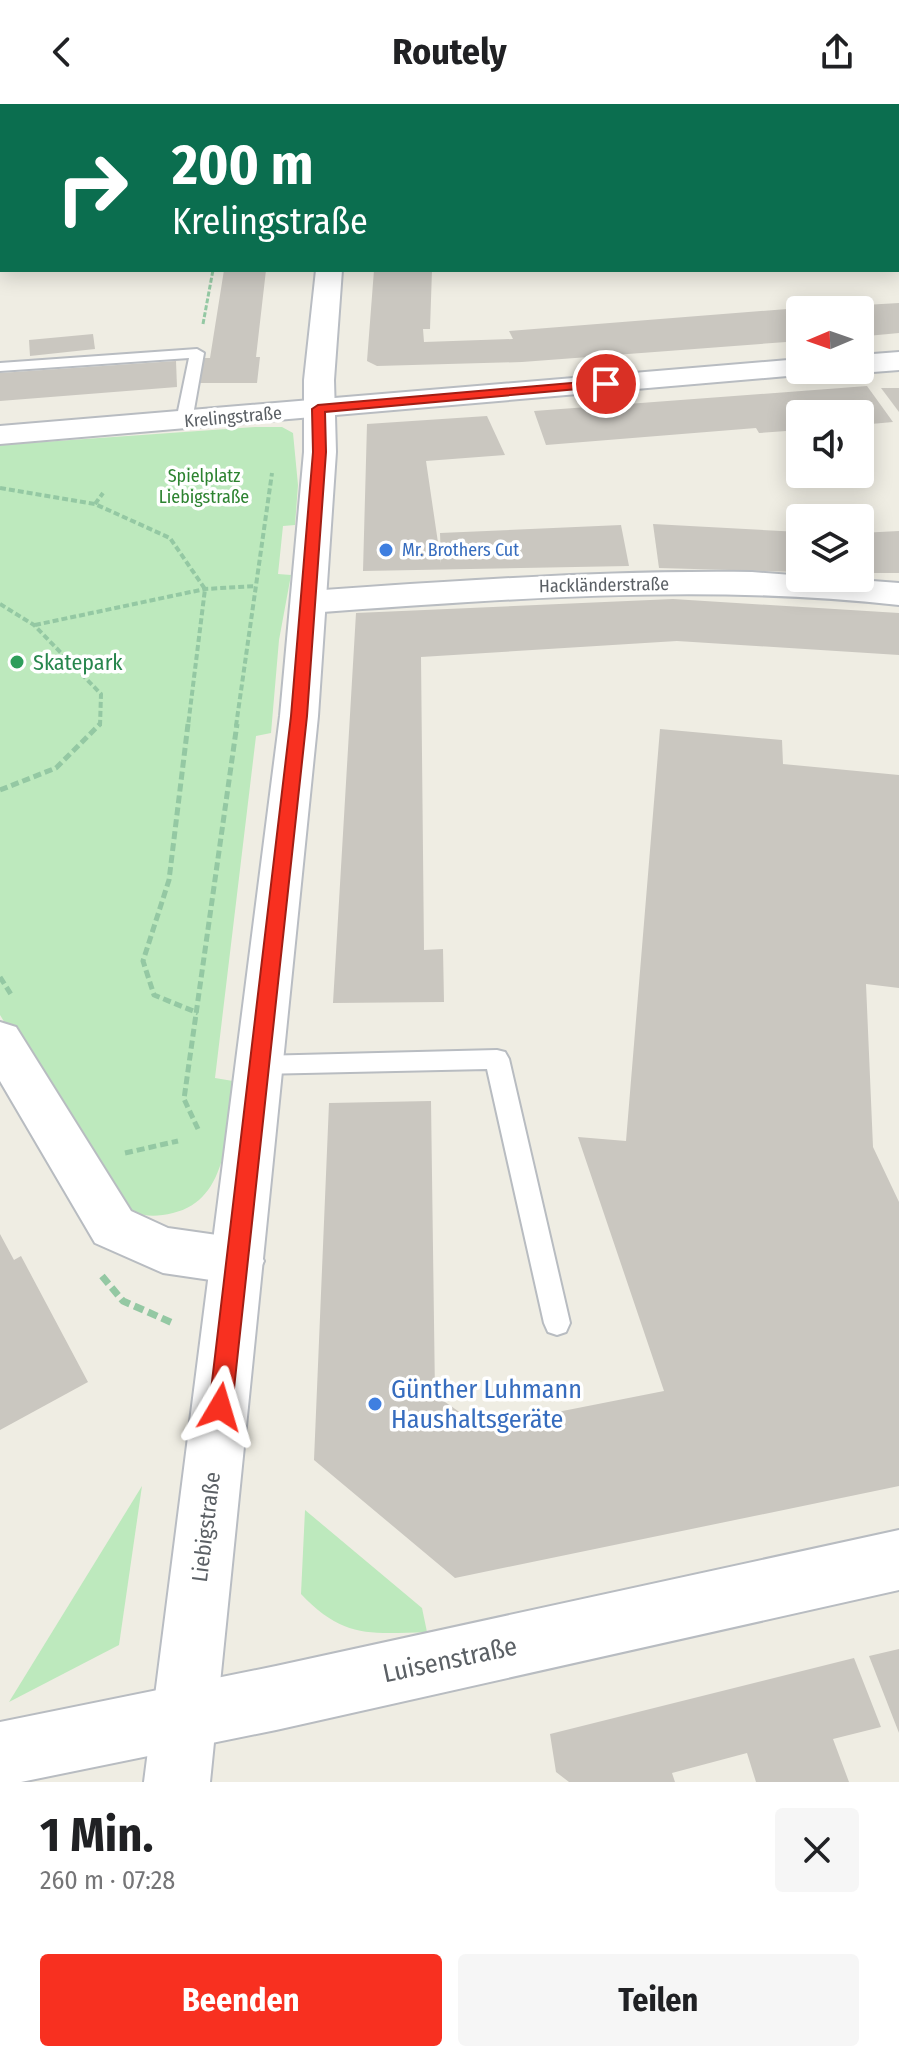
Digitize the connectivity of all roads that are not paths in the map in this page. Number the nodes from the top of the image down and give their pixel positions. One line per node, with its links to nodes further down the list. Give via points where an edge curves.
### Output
1 (329, 272): 6 (street, Liebigstraße)
2 (899, 361): 3 (street)
3 (874, 363)
4 (0, 367): 7 (lane, via 197,353)
5 (786, 369): 6 (street, Krelingstraße)
6 (301, 411): 7 (street, Krelingstraße); 10 (street, Liebigstraße, via 320,452)
7 (184, 421): 8 (street, Krelingstraße)
8 (0, 435)
9 (899, 594): 10 (street, Hackländerstraße, via 757,584 581,583)
10 (309, 602): 12 (street, Liebigstraße)
11 (0, 1040): 13 (street, via 113,1227 163,1250)
12 (259, 1065): 13 (street, Liebigstraße); 14 (lane, via 497,1059)
13 (238, 1261): 16 (street, Liebigstraße)
14 (557, 1323)
15 (899, 1560): 16 (street, Luisenstraße)
16 (183, 1717): 17 (street, Luisenstraße); 18 (street, Liebigstraße)
17 (0, 1754)
18 (177, 1782)

